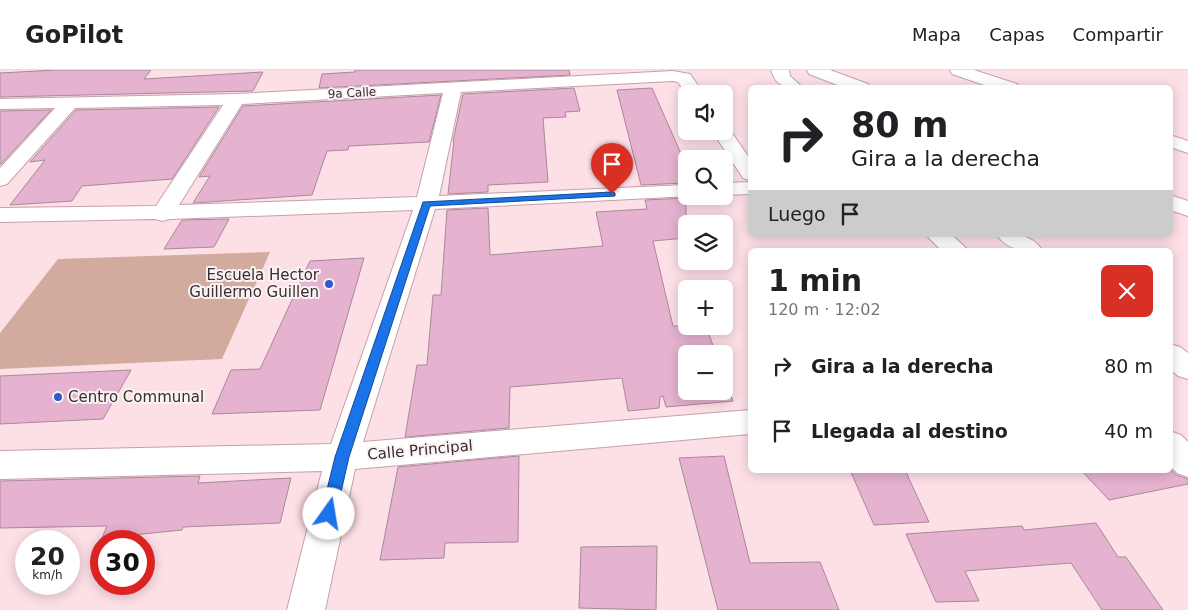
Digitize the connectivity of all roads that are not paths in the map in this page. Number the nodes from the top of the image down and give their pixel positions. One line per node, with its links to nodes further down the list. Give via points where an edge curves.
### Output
1 (781, 70): 5 (street, via 782,78)
2 (815, 70): 6 (street)
3 (958, 70): 7 (street)
4 (689, 85): 8 (street, 9a Calle, via 684,78 673,76)
5 (791, 85)
6 (854, 85)
7 (1002, 85)
8 (453, 88): 9 (street, 9a Calle); 21 (street)
9 (236, 99): 10 (street, 9a Calle); 23 (street)
10 (70, 103): 11 (street, 9a Calle); 16 (street)
11 (0, 104)
12 (727, 140): 15 (street)
13 (1173, 141): 14 (street)
14 (1188, 146)
15 (748, 171)
16 (0, 180)
17 (748, 188): 18 (street)
18 (733, 189)
19 (678, 191): 21 (street)
20 (1173, 203): 22 (street)
21 (426, 204): 23 (street); 33 (street)
22 (1188, 208)
23 (162, 214): 24 (street)
24 (0, 215)
25 (940, 237): 27 (street)
26 (1012, 237): 28 (street)
27 (954, 248)
28 (1027, 248)
29 (1173, 356): 30 (street)
30 (1188, 368)
31 (748, 422): 33 (street, Calle Principal)
32 (1173, 447): 34 (street)
33 (342, 457): 35 (street, Calle Principal); 36 (street)
34 (1188, 463)
35 (0, 464)
36 (306, 610)

